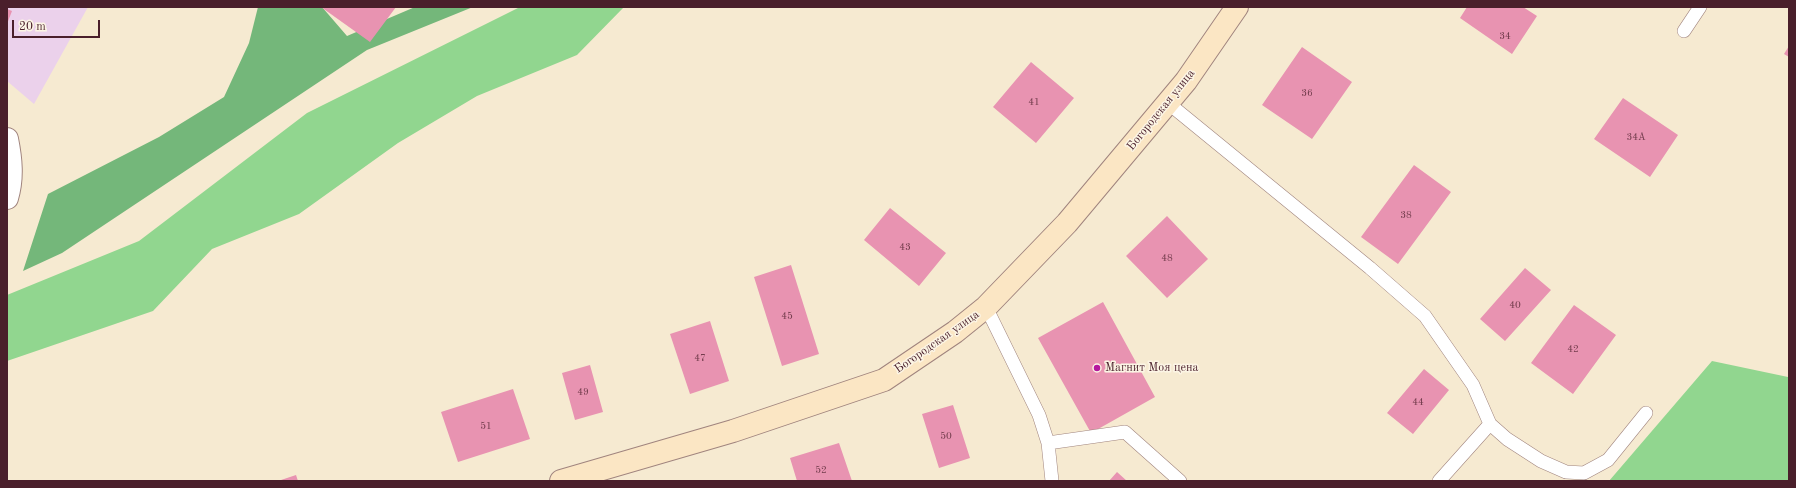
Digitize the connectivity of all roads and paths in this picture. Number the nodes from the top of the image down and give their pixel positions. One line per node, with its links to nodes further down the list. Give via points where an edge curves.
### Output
1 (1237, 7): 4 (street, Богородская улица)
2 (1700, 7): 3 (lane)
3 (1684, 31)
4 (1168, 103): 7 (street, Богородская улица, via 1067,223); 9 (lane, via 1425,316 1473,385)
5 (7, 139): 6 (street, via 11,162)
6 (7, 198)
7 (986, 307): 10 (lane, via 1039,415); 11 (street, Богородская улица, via 955,332 884,380 734,431)
8 (1646, 414): 9 (lane, via 1608,460 1584,473 1566,472 1541,461 1507,439)
9 (1490, 424): 14 (lane)
10 (1048, 443): 12 (lane); 13 (lane, via 1124,432)
11 (561, 481)
12 (1052, 481)
13 (1180, 481)
14 (1439, 481)

